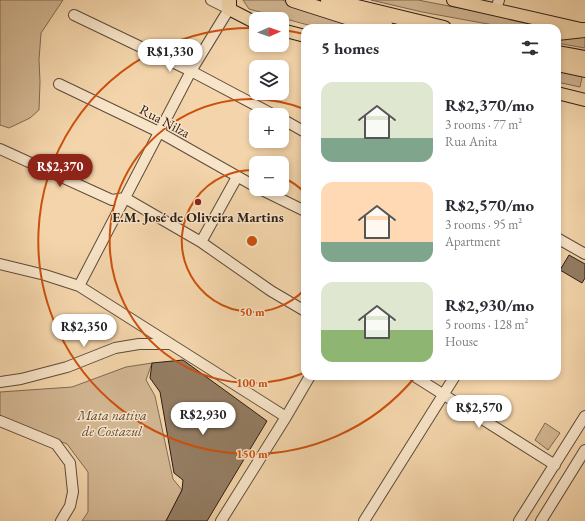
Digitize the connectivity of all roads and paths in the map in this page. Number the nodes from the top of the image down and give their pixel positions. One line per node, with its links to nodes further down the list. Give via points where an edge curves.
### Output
1 (211, 0): 5 (street)
2 (293, 0): 9 (highway)
3 (328, 0): 10 (highway)
4 (453, 0): 6 (main road)
5 (228, 5): 8 (main road); 19 (street)
6 (498, 5): 11 (main road)
7 (74, 15): 19 (street)
8 (249, 18)
9 (370, 24)
10 (427, 24)
11 (585, 30): 13 (highway)
12 (289, 32): 14 (main road)
13 (561, 33)
14 (301, 35)
15 (561, 54): 16 (highway)
16 (585, 58)
17 (561, 65): 18 (highway)
18 (585, 70)
19 (191, 71): 23 (street); 26 (street)
20 (59, 84): 26 (street, Rua Nilza)
21 (561, 95): 22 (main road)
22 (585, 100)
23 (261, 108)
24 (289, 123): 25 (street)
25 (301, 130)
26 (159, 132): 28 (street, Rua Nilza); 31 (street)
27 (0, 148): 31 (street, via 112,200)
28 (237, 177): 29 (street, Rua Nilza); 34 (street)
29 (249, 183)
30 (274, 196): 32 (street)
31 (125, 198): 34 (street); 37 (street)
32 (301, 210)
33 (561, 240): 35 (street)
34 (201, 242): 38 (street)
35 (585, 254)
36 (0, 264): 37 (street)
37 (78, 286): 39 (street)
38 (301, 309)
39 (170, 344): 43 (street, via 138,344 115,348 67,367); 46 (street)
40 (308, 380): 46 (street)
41 (421, 380): 44 (street)
42 (452, 380): 44 (street)
43 (0, 382)
44 (444, 393): 49 (street); 52 (street)
45 (585, 416): 49 (street)
46 (286, 417): 51 (street)
47 (0, 421): 50 (street, via 56,444 70,463 73,492 70,506)
48 (585, 450): 54 (street)
49 (555, 465): 53 (street)
50 (61, 521)
51 (221, 521)
52 (364, 521)
53 (519, 521)
54 (541, 521)

